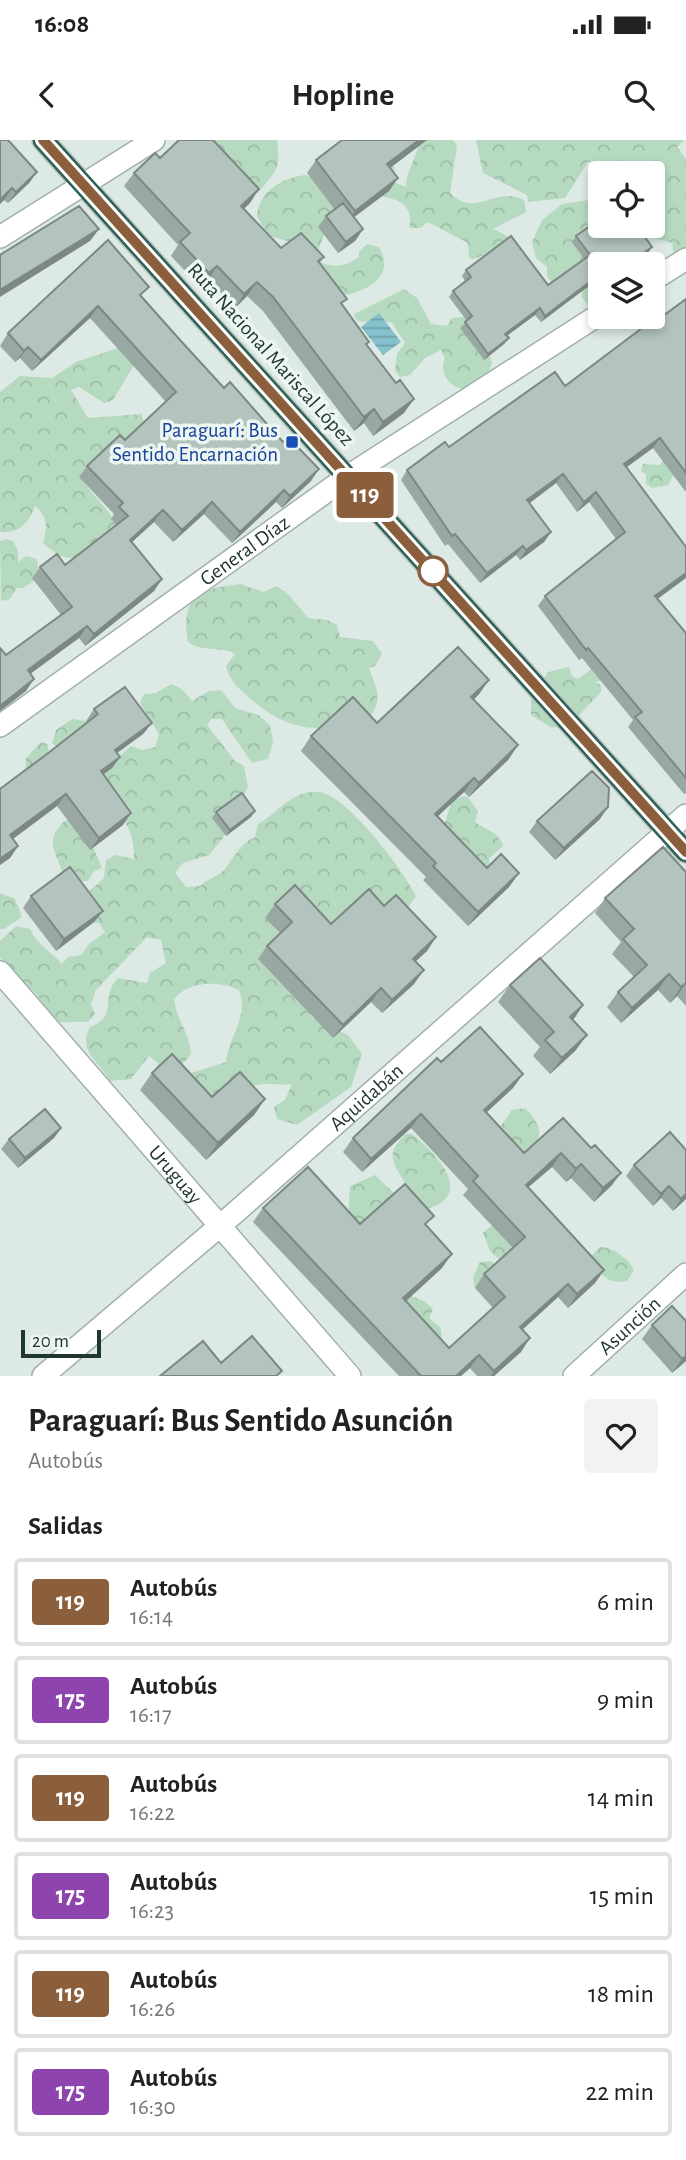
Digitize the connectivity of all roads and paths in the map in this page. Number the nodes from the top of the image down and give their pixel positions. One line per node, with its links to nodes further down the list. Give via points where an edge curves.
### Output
1 (43, 140): 3 (highway, Ruta Nacional Mariscal López)
2 (154, 140): 3 (street)
3 (84, 184): 4 (street); 8 (highway, Ruta Nacional Mariscal López)
4 (0, 237)
5 (686, 259): 6 (street)
6 (665, 273)
7 (588, 322): 8 (street, General Díaz)
8 (348, 476): 9 (street, General Díaz); 11 (highway, Ruta Nacional Mariscal López)
9 (0, 726)
10 (686, 816): 11 (street, Aquidabán)
11 (667, 831): 12 (highway, Ruta Nacional Mariscal López); 14 (street, Aquidabán)
12 (686, 852)
13 (0, 972): 14 (street, Uruguay)
14 (221, 1224): 16 (street, Aquidabán); 17 (street, Uruguay)
15 (686, 1274): 18 (street, Asunción)
16 (43, 1376)
17 (350, 1376)
18 (574, 1376)

